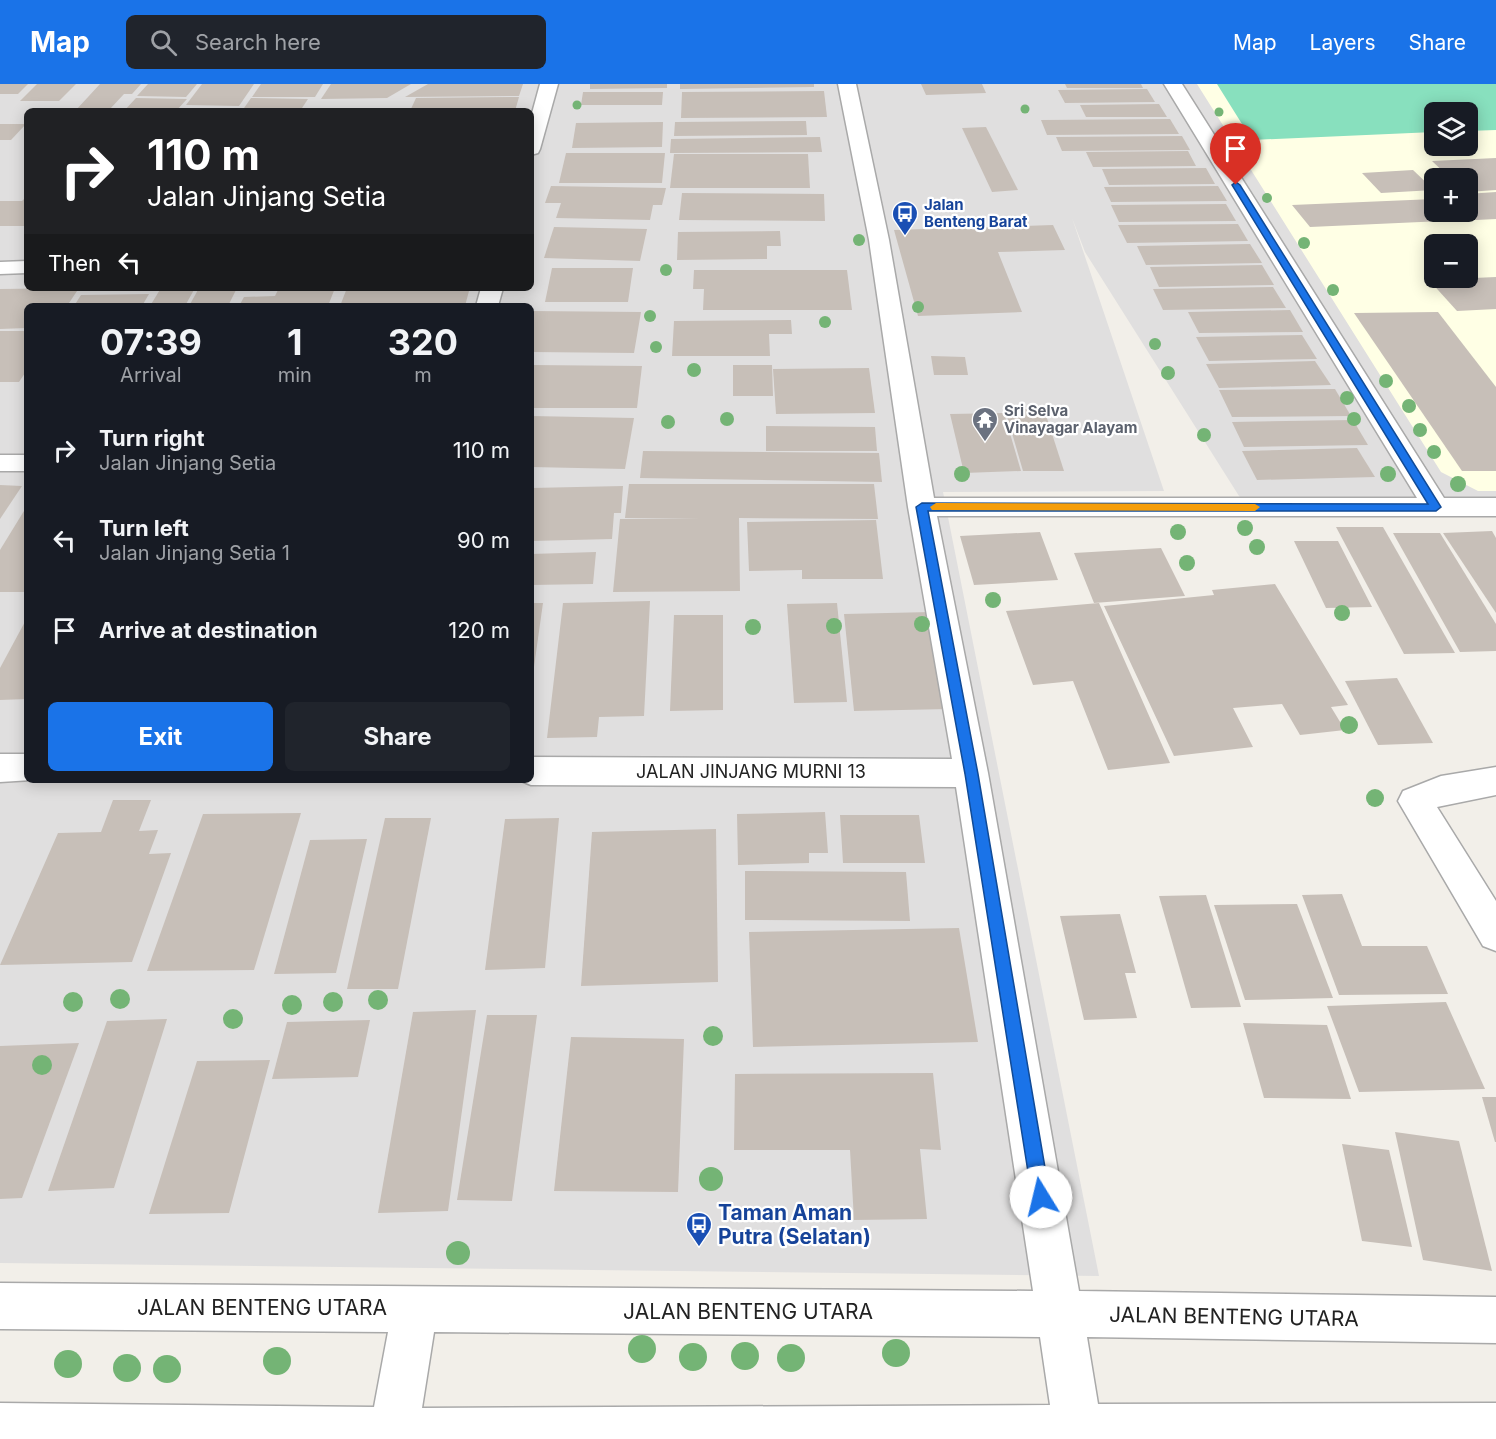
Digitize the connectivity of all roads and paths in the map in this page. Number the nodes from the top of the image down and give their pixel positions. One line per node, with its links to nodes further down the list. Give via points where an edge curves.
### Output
1 (549, 84): 4 (street)
2 (847, 84): 9 (street, via 879,240)
3 (1173, 84): 10 (street)
4 (534, 138)
5 (24, 267): 6 (street)
6 (0, 268)
7 (0, 463): 8 (street)
8 (24, 463)
9 (922, 507): 10 (street); 15 (street)
10 (1436, 507): 11 (street)
11 (1496, 507)
12 (0, 768): 13 (street)
13 (24, 768)
14 (534, 771): 15 (street, JALAN JINJANG MURNI 13)
15 (971, 774): 20 (street)
16 (1496, 781): 17 (street, via 1441,790 1415,801)
17 (1496, 934)
18 (0, 1306): 19 (street, JALAN BENTENG UTARA)
19 (416, 1310): 20 (street, JALAN BENTENG UTARA); 24 (street)
20 (1060, 1314): 21 (street, JALAN BENTENG UTARA); 25 (street)
21 (1496, 1320)
22 (0, 1427): 24 (street)
23 (1496, 1427): 25 (street)
24 (394, 1432): 25 (street)
25 (1079, 1433)

